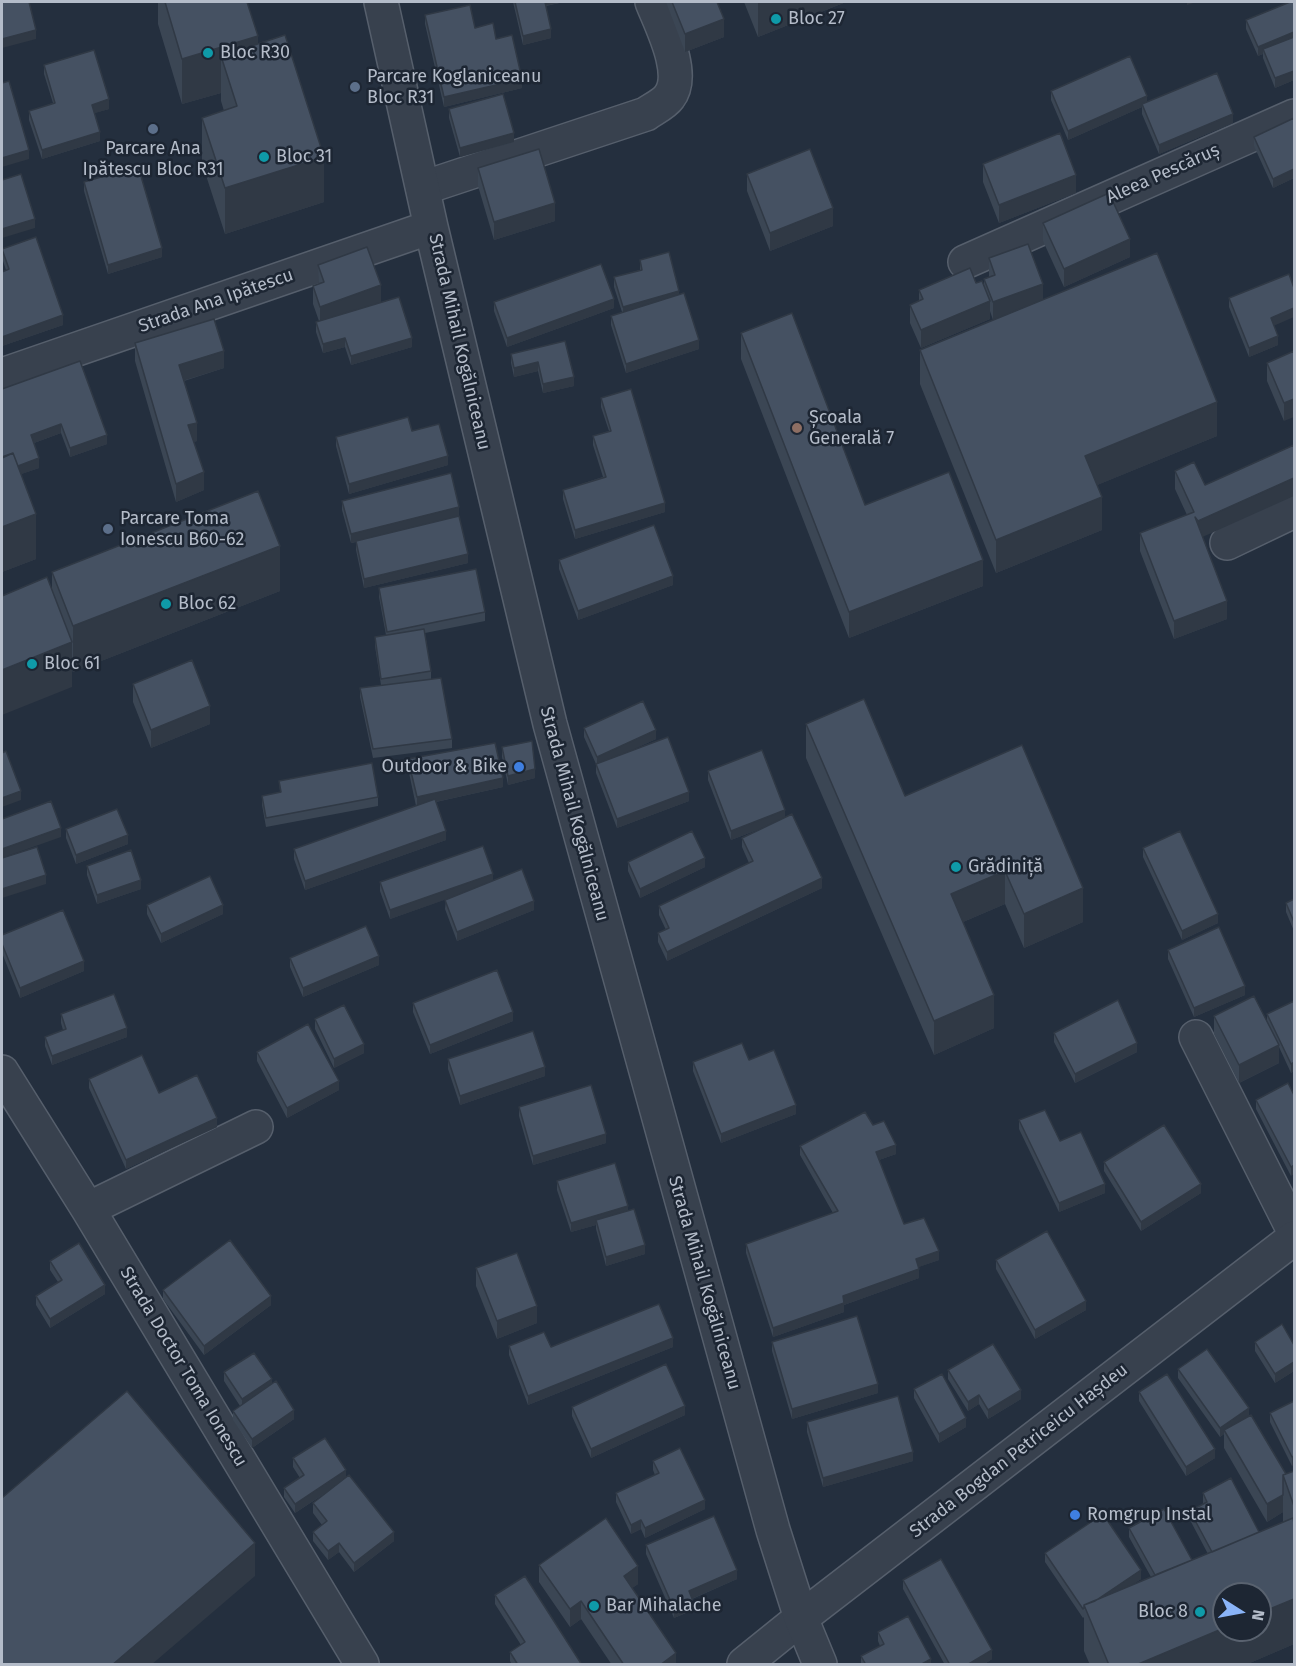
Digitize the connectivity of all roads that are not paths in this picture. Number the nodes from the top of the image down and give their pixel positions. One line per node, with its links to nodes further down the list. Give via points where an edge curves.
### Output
1 (381, 2): 4 (street, Strada Mihail Kogălniceanu)
2 (652, 2): 4 (street, via 670,47 676,78 670,97 646,114)
3 (1294, 116): 6 (street, Aleea Pescăruș)
4 (423, 188): 5 (street, Strada Mihail Kogălniceanu)
5 (431, 227): 7 (street, Strada Ana Ipătescu); 16 (street, Strada Mihail Kogălniceanu, via 566,787)
6 (965, 262)
7 (2, 375)
8 (1294, 511): 9 (street)
9 (1227, 543)
10 (1196, 1037): 14 (street)
11 (2, 1072): 13 (street, Strada Doctor Toma Ionescu)
12 (256, 1127): 13 (street)
13 (88, 1209): 17 (street, Strada Doctor Toma Ionescu)
14 (1294, 1231)
15 (1294, 1238): 16 (street, Strada Bogdan Petriceicu Hașdeu)
16 (801, 1618): 18 (street, Strada Bogdan Petriceicu Hașdeu); 19 (street, Strada Mihail Kogălniceanu)
17 (362, 1665)
18 (744, 1665)
19 (820, 1665)

